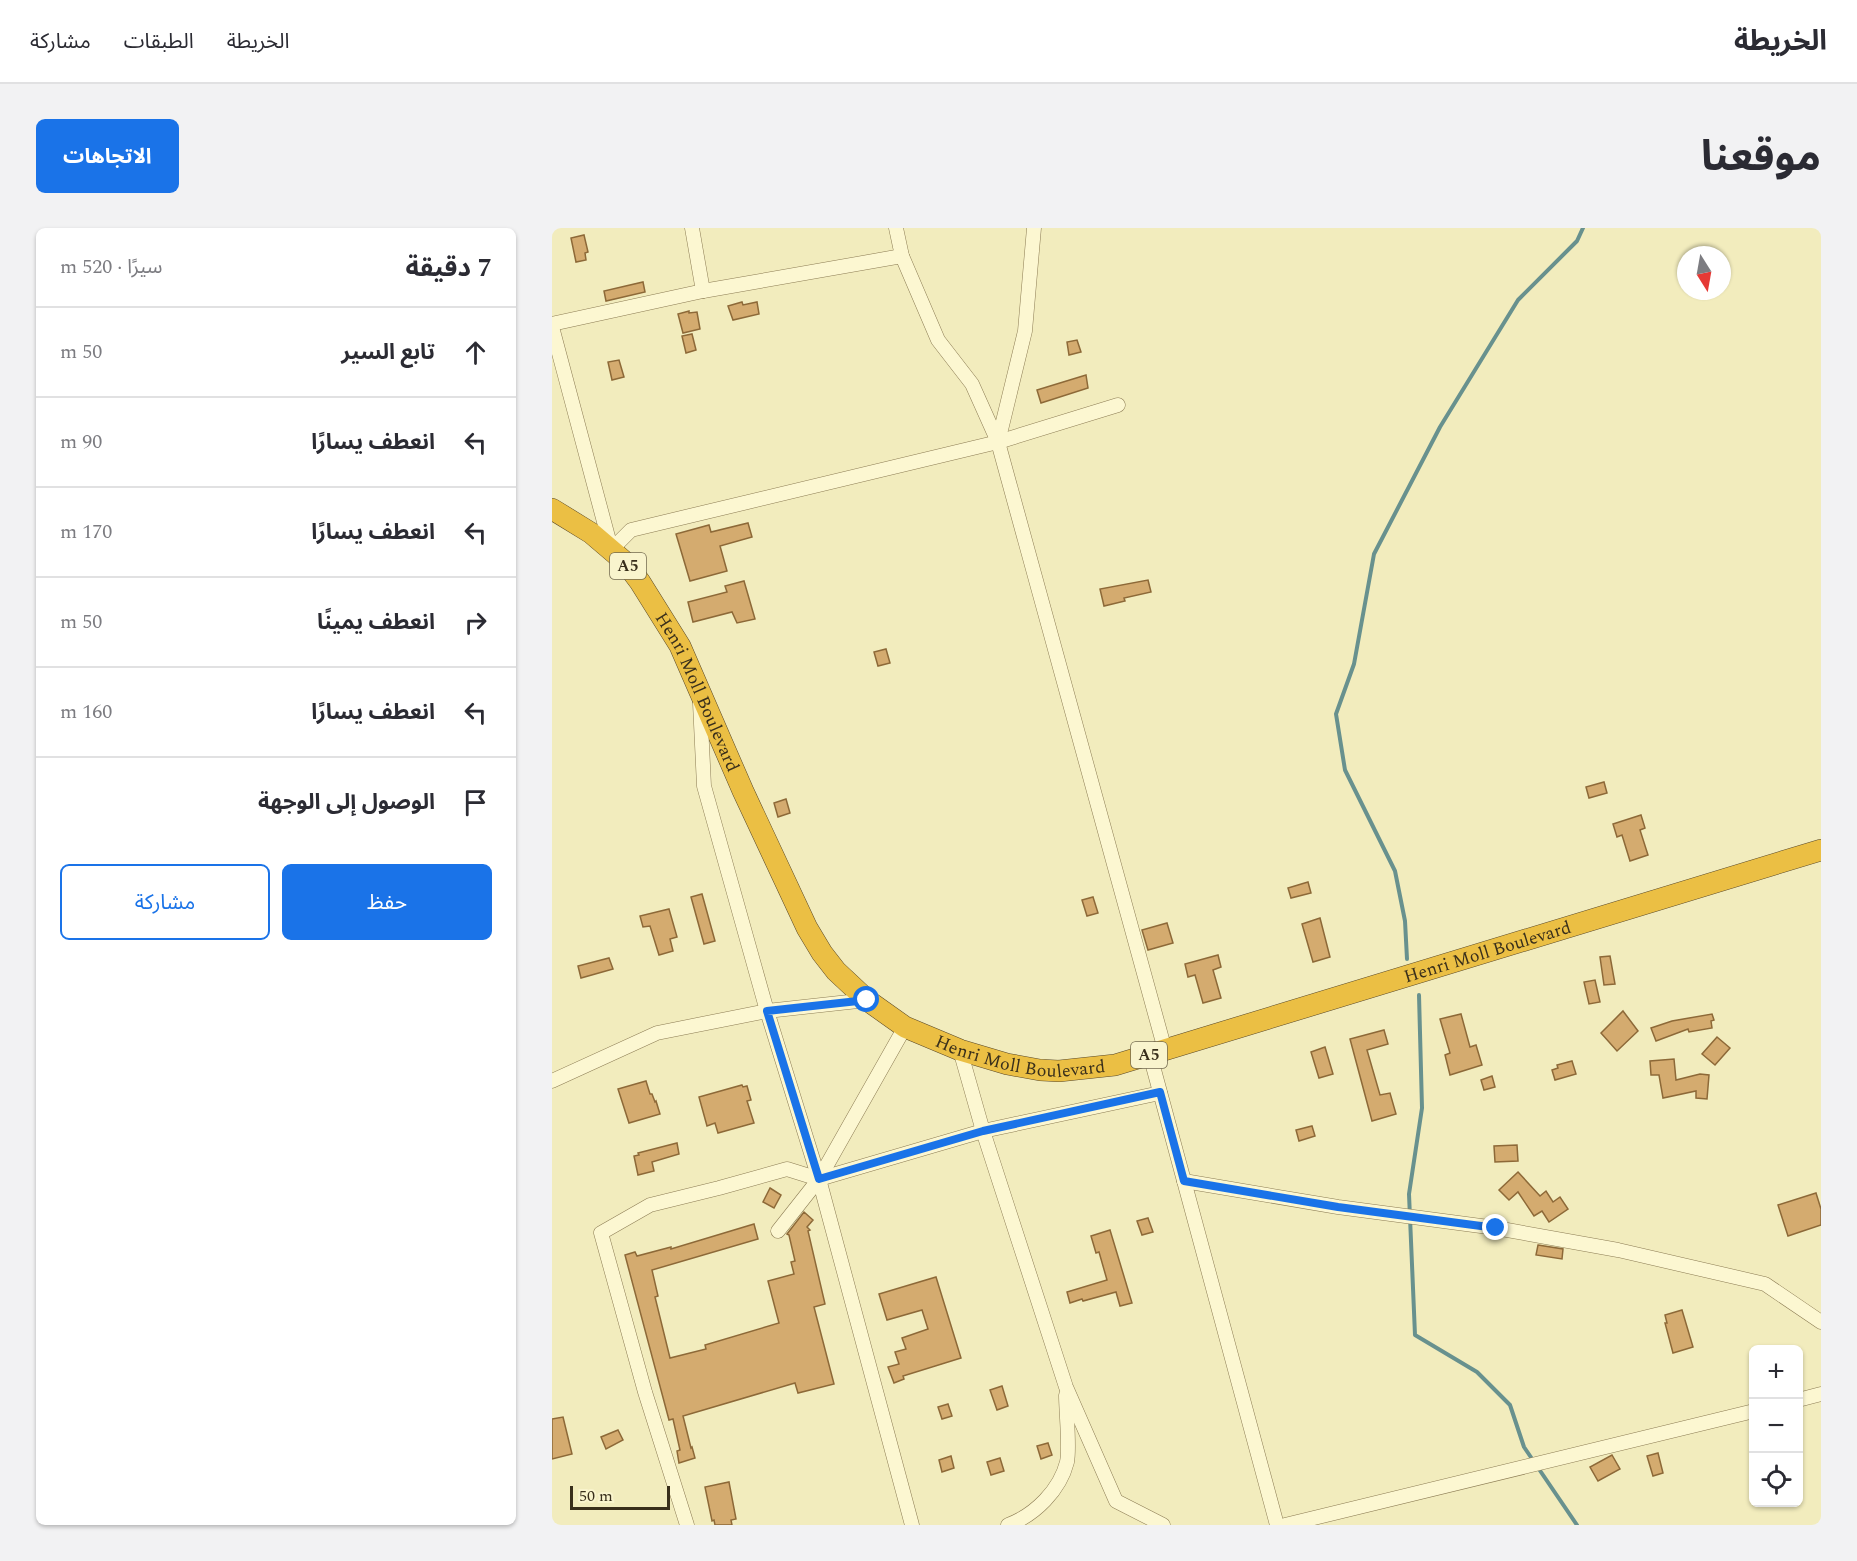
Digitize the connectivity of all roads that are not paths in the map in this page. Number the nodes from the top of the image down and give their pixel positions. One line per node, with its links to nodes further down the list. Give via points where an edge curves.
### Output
1 (692, 228): 5 (street)
2 (896, 228): 4 (street)
3 (1034, 228): 8 (street, via 1025,331)
4 (902, 256): 5 (street); 8 (street, via 938,340 972,384)
5 (703, 291): 6 (street)
6 (552, 325): 10 (street)
7 (1118, 405): 8 (street)
8 (999, 442): 10 (street, via 631,530); 17 (street)
9 (552, 509): 10 (highway, Henri Moll Boulevard / A5)
10 (611, 550): 11 (highway, Henri Moll Boulevard / A5, via 640,582 680,646)
11 (700, 692): 13 (highway, Henri Moll Boulevard / A5, via 807,928 836,971); 14 (street, via 704,786)
12 (1821, 850): 17 (highway, Henri Moll Boulevard / A5)
13 (867, 1000): 14 (street); 15 (highway, Henri Moll Boulevard / A5)
14 (767, 1011): 18 (street, via 657,1033); 21 (street)
15 (905, 1027): 16 (highway, Henri Moll Boulevard / A5); 21 (street)
16 (960, 1050): 17 (highway, Henri Moll Boulevard / A5, via 1007,1064 1059,1071 1115,1065); 20 (street)
17 (1157, 1052): 19 (street)
18 (552, 1081)
19 (1160, 1092): 20 (street); 22 (street)
20 (983, 1131): 21 (street); 25 (street)
21 (819, 1179): 23 (street); 29 (street, via 787,1169 650,1205 601,1233); 30 (street)
22 (1184, 1181): 24 (street, via 1618,1250 1766,1284); 33 (street)
23 (777, 1232)
24 (1821, 1322)
25 (1066, 1387): 31 (street, via 1067,1461 1053,1493 1019,1521); 32 (street, via 1116,1501)
26 (1821, 1394): 27 (street)
27 (1802, 1399)
28 (1749, 1412): 34 (street)
29 (687, 1525)
30 (912, 1525)
31 (1008, 1525)
32 (1163, 1525)
33 (1277, 1525)
34 (1285, 1525)

